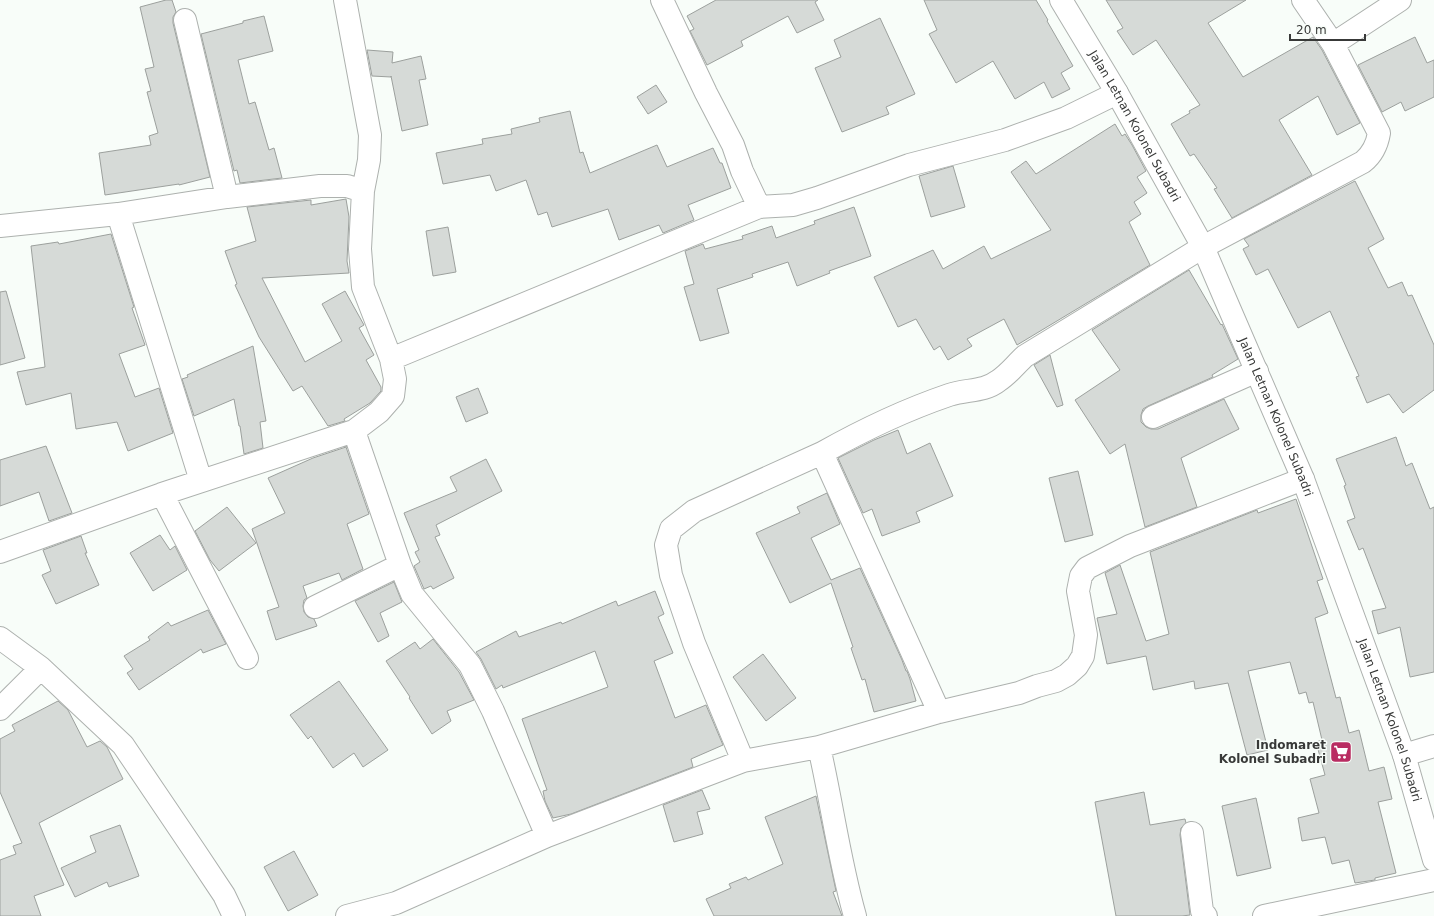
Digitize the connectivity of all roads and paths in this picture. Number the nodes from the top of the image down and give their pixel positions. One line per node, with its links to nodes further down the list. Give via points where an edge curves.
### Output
1 (345, 0): 9 (street, via 370,135 369,160)
2 (662, 0): 11 (street, via 733,145)
3 (1061, 0): 8 (street, Jalan Letnan Kolonel Subadri)
4 (1303, 0): 7 (street)
5 (1400, 0): 7 (street)
6 (185, 20): 10 (street)
7 (1333, 44): 14 (street, via 1379,133 1371,156)
8 (1118, 93): 11 (street, via 1066,118 1005,140 909,165 793,205); 14 (street, Jalan Letnan Kolonel Subadri)
9 (363, 191): 10 (street, via 347,186 320,186); 15 (street, via 360,249 363,287)
10 (227, 197): 12 (street)
11 (759, 207): 15 (street)
12 (118, 214): 13 (street); 21 (street)
13 (0, 226)
14 (1203, 247): 16 (street, Jalan Letnan Kolonel Subadri); 19 (street, via 1025,356 998,382 979,390 949,395 869,427)
15 (391, 359): 18 (street, via 395,379 393,396 379,412)
16 (1257, 371): 17 (street); 20 (street, Jalan Letnan Kolonel Subadri)
17 (1152, 417)
18 (354, 431): 21 (street); 24 (street)
19 (822, 453): 30 (street); 34 (street, via 694,511 671,529 666,545 671,575 694,642)
20 (1303, 480): 30 (street, via 1130,546 1087,568 1081,576 1078,591 1086,635 1083,656 1077,666 1056,681 1019,693); 33 (street, Jalan Letnan Kolonel Subadri)
21 (201, 481): 22 (street)
22 (162, 494): 23 (street); 27 (street)
23 (0, 552)
24 (400, 565): 25 (street); 36 (street, via 412,594 470,665 493,711)
25 (316, 607)
26 (0, 638): 28 (street)
27 (247, 658)
28 (42, 668): 29 (street); 39 (street, via 123,745 224,895)
29 (0, 709)
30 (939, 712): 32 (street)
31 (1434, 746): 33 (street)
32 (819, 747): 34 (street); 41 (street)
33 (1404, 755): 37 (street, Jalan Letnan Kolonel Subadri)
34 (743, 761): 36 (street)
35 (1192, 833): 42 (street, via 1202,911)
36 (547, 836): 40 (street, via 396,904)
37 (1434, 860)
38 (1434, 880): 43 (street)
39 (234, 916)
40 (347, 916)
41 (855, 916)
42 (1206, 916)
43 (1264, 916)

